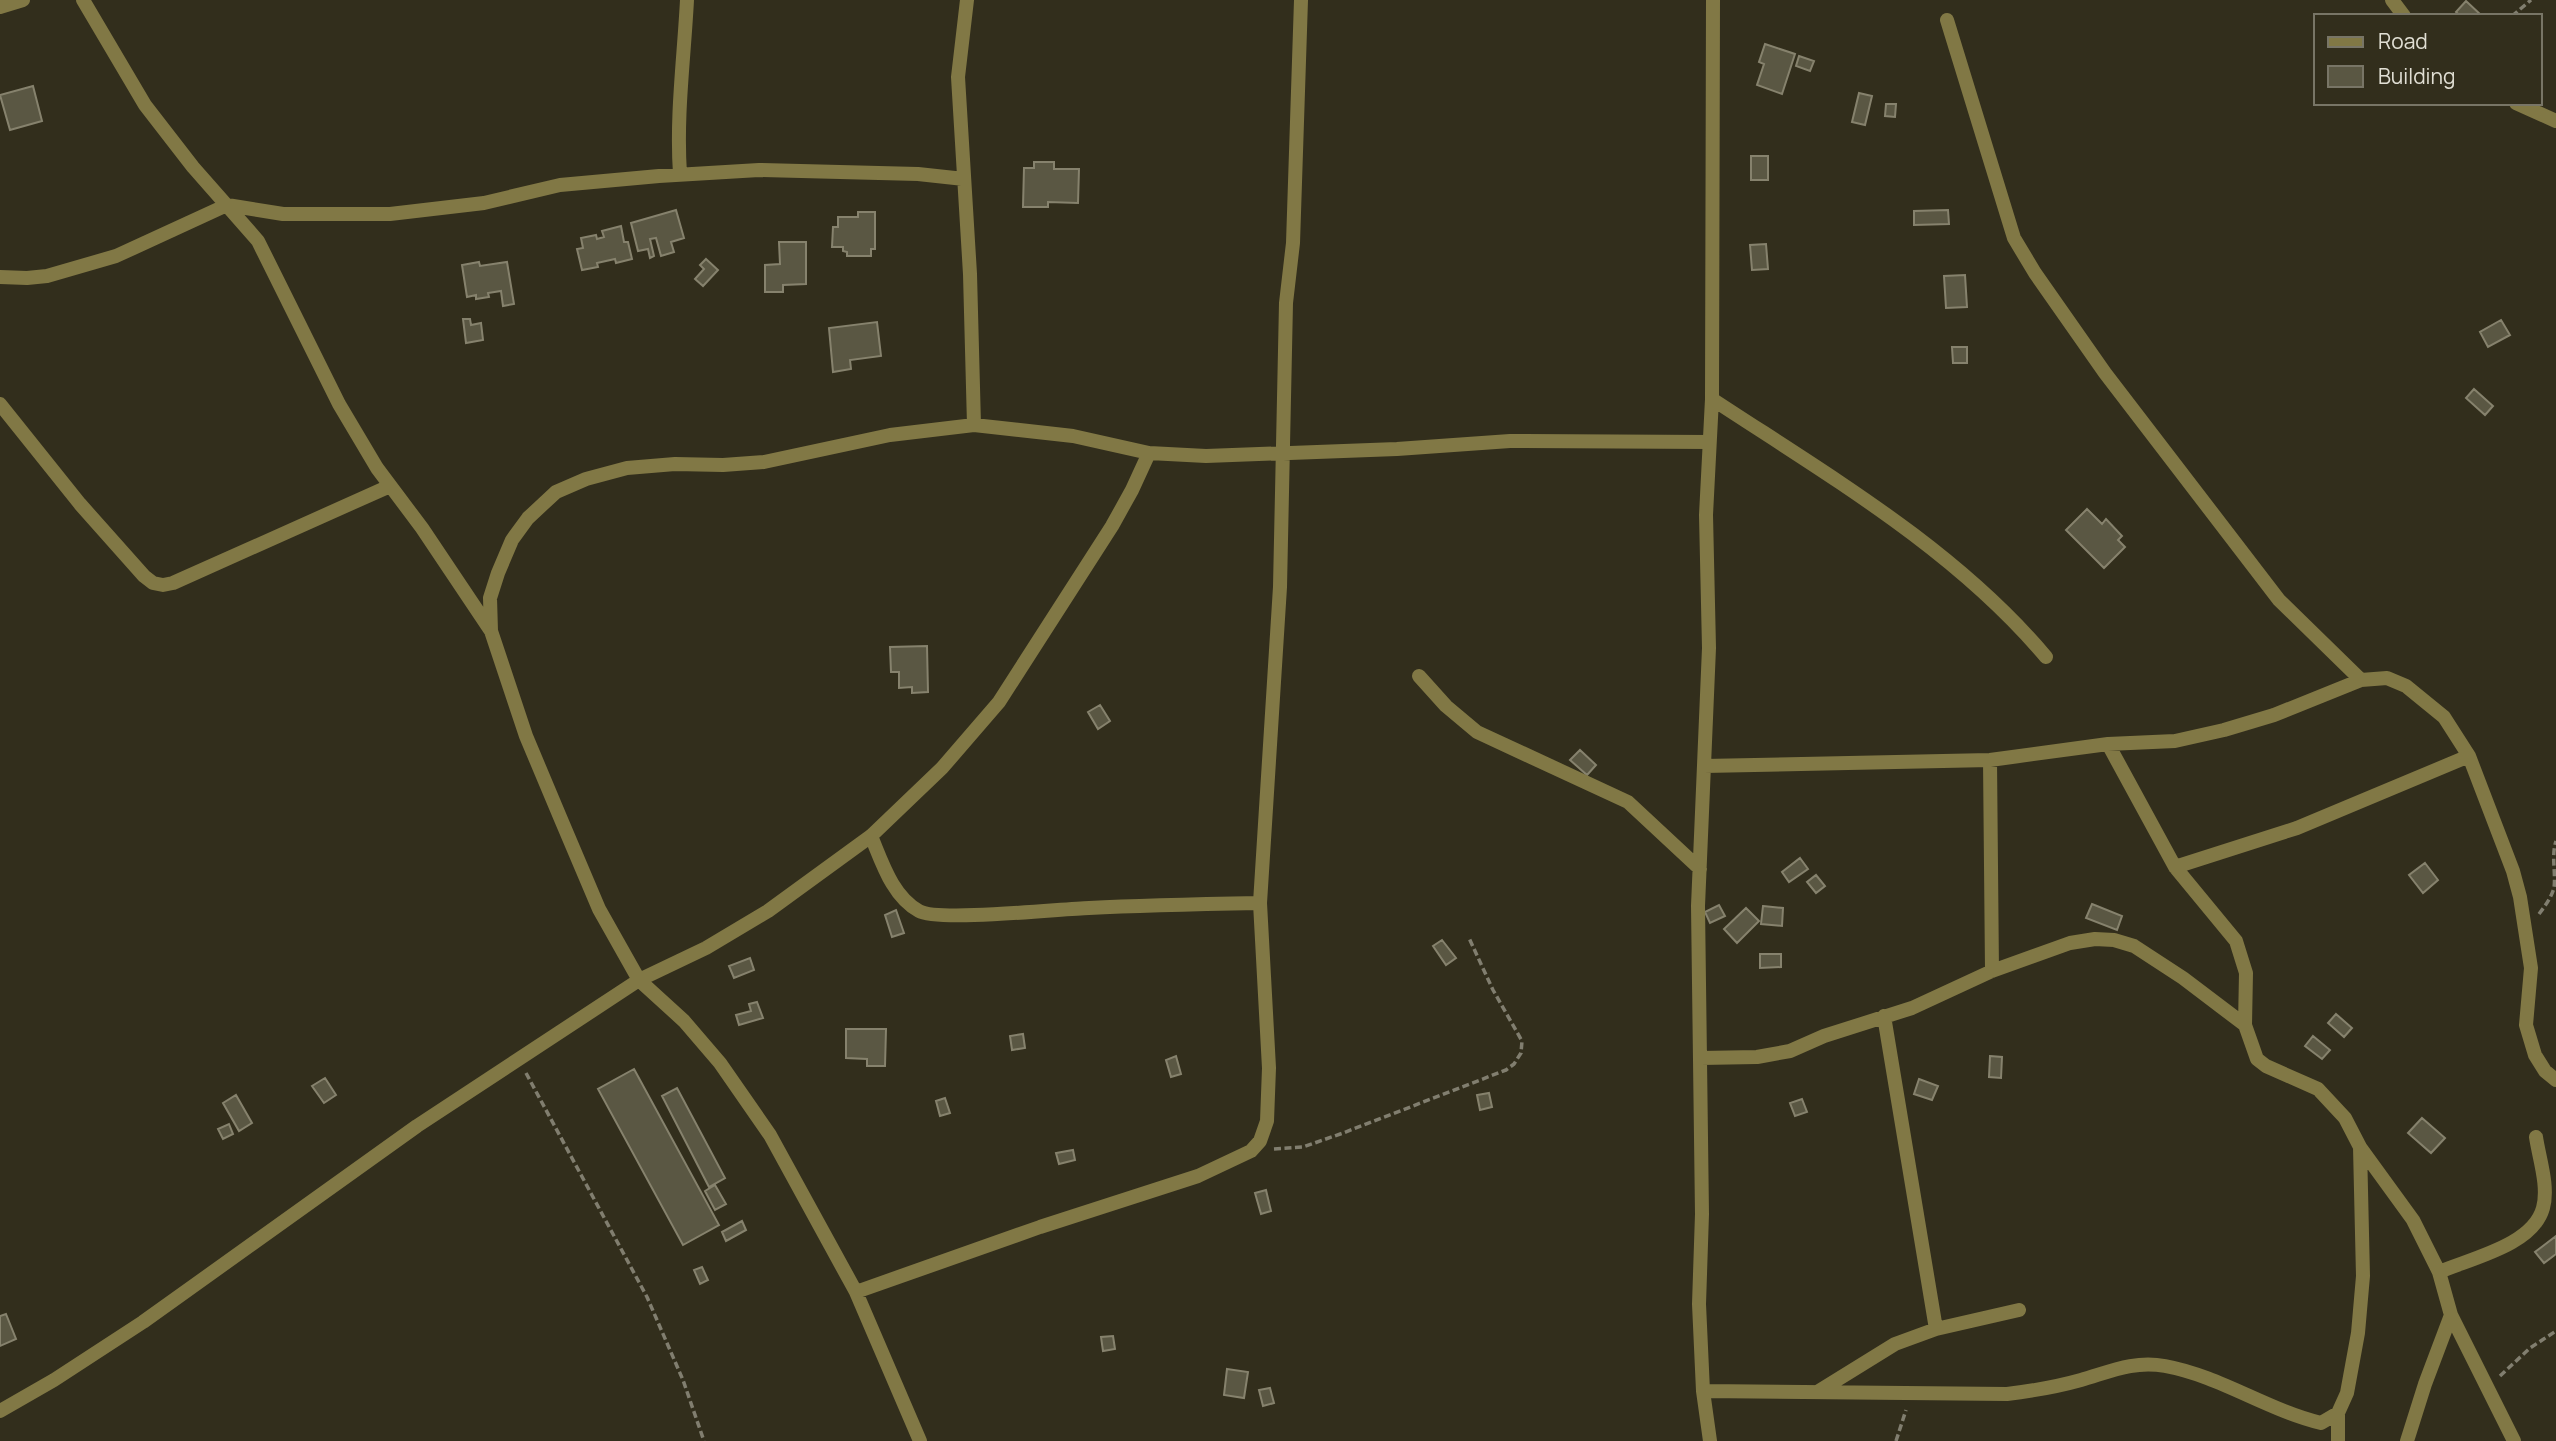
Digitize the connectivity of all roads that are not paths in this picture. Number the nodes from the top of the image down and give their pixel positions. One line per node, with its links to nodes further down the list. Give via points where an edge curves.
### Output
1 (23, 0): 7 (street)
2 (83, 0): 13 (street, via 145,104)
3 (687, 0): 11 (street, via 679,92)
4 (967, 0): 12 (street, via 958,77)
5 (1301, 0): 19 (street)
6 (1713, 0): 15 (street)
7 (0, 7)
8 (1947, 20): 25 (street, via 2014,238 2035,273 2105,373 2279,600)
9 (2520, 105): 10 (street)
10 (2556, 121)
11 (680, 174): 12 (street, via 802,170); 13 (street, via 560,185 484,203 390,214 283,214)
12 (964, 179): 17 (street)
13 (228, 205): 14 (street, via 116,256 47,276); 21 (street, via 258,241 339,404)
14 (0, 277)
15 (1712, 399): 18 (street); 23 (street, via 1939,553 2020,626)
16 (0, 404): 21 (street, via 80,504 153,583 173,583)
17 (974, 425): 20 (street, via 1073,436); 22 (street, via 890,435 764,462 626,468 586,479 556,492 512,540 490,598)
18 (1709, 442): 19 (street, via 1510,441); 29 (street)
19 (1282, 452): 20 (street); 33 (street, via 1280,587)
20 (1149, 453): 30 (street, via 1112,526 999,702 942,768)
21 (390, 486): 22 (street)
22 (491, 631): 35 (street, via 526,736 599,909)
23 (2046, 657)
24 (1419, 676): 32 (street, via 1477,732 1628,802)
25 (2361, 680): 26 (street, via 2224,730 2175,741); 27 (street, via 2387,678 2406,686 2444,717)
26 (2108, 744): 28 (street); 31 (street)
27 (2469, 756): 31 (street, via 2298,828); 39 (street, via 2513,871 2527,929 2531,968 2526,1026 2535,1055)
28 (1990, 760): 29 (street); 34 (street)
29 (1704, 766): 32 (street)
30 (871, 835): 33 (street, via 889,877 920,912 948,916); 35 (street, via 768,911)
31 (2175, 867): 37 (street, via 2236,941 2246,973)
32 (1700, 869): 38 (street)
33 (1260, 903): 43 (street, via 1269,1068 1267,1121 1251,1151 1198,1175)
34 (1992, 971): 36 (street); 37 (street, via 2070,943 2114,940 2154,958)
35 (639, 980): 43 (street, via 684,1021 720,1063 770,1135); 49 (street, via 417,1126 142,1322)
36 (1884, 1016): 38 (street, via 1790,1051); 46 (street)
37 (2245, 1026): 41 (street, via 2257,1059 2318,1089 2336,1106)
38 (1701, 1058): 47 (street)
39 (2556, 1080)
40 (2536, 1137): 42 (street, via 2543,1209 2529,1230 2514,1243)
41 (2360, 1147): 42 (street, via 2413,1220); 50 (street, via 2363,1276 2347,1393)
42 (2440, 1272): 45 (street)
43 (856, 1292): 51 (street)
44 (2019, 1310): 46 (street)
45 (2451, 1315): 54 (street); 55 (street)
46 (1936, 1329): 48 (street, via 1895,1344)
47 (1703, 1391): 48 (street); 52 (street)
48 (1818, 1392): 50 (street, via 2007,1394 2038,1391 2128,1365 2163,1365 2222,1382 2297,1418 2321,1423)
49 (0, 1411)
50 (2338, 1413): 53 (street)
51 (920, 1441)
52 (1710, 1441)
53 (2338, 1441)
54 (2407, 1441)
55 (2514, 1441)

